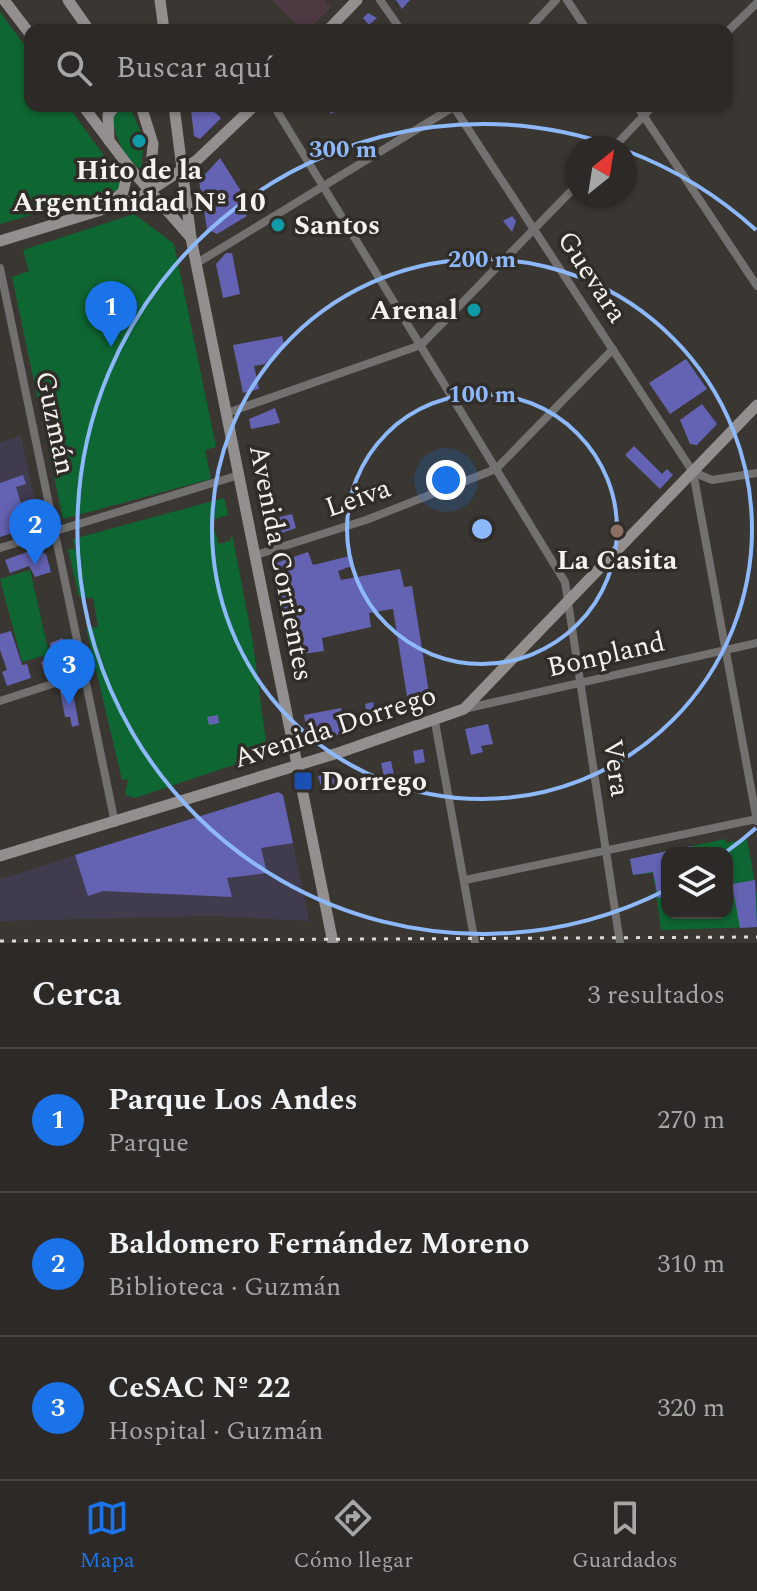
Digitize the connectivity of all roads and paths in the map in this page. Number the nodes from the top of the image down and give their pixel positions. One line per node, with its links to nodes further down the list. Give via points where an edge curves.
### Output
1 (4, 0): 15 (main road)
2 (68, 0): 9 (main road)
3 (160, 0): 10 (main road)
4 (357, 0): 11 (main road)
5 (380, 0): 12 (street)
6 (556, 0): 13 (street)
7 (567, 0): 14 (street)
8 (755, 4): 16 (street)
9 (85, 24)
10 (163, 24)
11 (334, 24)
12 (397, 24)
13 (534, 24)
14 (583, 24)
15 (24, 26)
16 (733, 26)
17 (87, 112): 29 (main road, Avenida Corrientes)
18 (110, 112): 29 (main road)
19 (143, 112): 33 (main road, via 153,144)
20 (175, 112): 31 (main road, Avenida Corrientes)
21 (247, 112): 31 (main road)
22 (278, 112): 32 (street, Vera)
23 (445, 112): 32 (street)
24 (458, 112): 36 (street, Guevara)
25 (641, 112): 27 (street)
26 (647, 112): 27 (street)
27 (643, 116): 28 (street); 41 (street)
28 (624, 136)
29 (109, 142): 30 (main road, Avenida Corrientes)
30 (129, 167): 33 (main road, Avenida Corrientes); 35 (main road, via 123,192)
31 (184, 170): 33 (main road); 37 (main road, Avenida Corrientes)
32 (325, 188): 39 (street); 42 (street, Vera)
33 (149, 191): 35 (main road); 37 (main road, Avenida Corrientes)
34 (565, 198): 36 (street)
35 (104, 208): 38 (main road)
36 (535, 229): 42 (street); 43 (street, Guevara)
37 (191, 238): 39 (main road, Avenida Corrientes)
38 (0, 241)
39 (197, 263): 45 (main road, Avenida Corrientes)
40 (0, 268): 50 (street, Guzmán)
41 (757, 286)
42 (421, 345): 45 (street); 46 (street, Vera)
43 (613, 349): 46 (street, Leiva); 47 (street, Guevara)
44 (757, 405): 47 (main road, Avenida Dorrego)
45 (227, 413): 49 (main road, Avenida Corrientes)
46 (496, 469): 52 (street, Leiva, via 366,520); 53 (street, Vera, via 565,582)
47 (693, 472): 48 (street, via 712,480); 53 (main road, Avenida Dorrego); 55 (street)
48 (757, 473)
49 (239, 475): 50 (street); 52 (main road, Avenida Corrientes)
50 (54, 531): 51 (street); 56 (street, Guzmán)
51 (0, 548)
52 (256, 555): 61 (main road, Avenida Corrientes)
53 (569, 600): 57 (street, Vera); 59 (main road, Avenida Dorrego)
54 (757, 643): 55 (street, Bonpland)
55 (725, 650): 57 (street, Bonpland); 62 (street)
56 (83, 674): 58 (street); 63 (street, Guzmán)
57 (581, 683): 59 (street, Bonpland); 64 (street, Vera)
58 (0, 701)
59 (464, 709): 60 (main road, Avenida Dorrego)
60 (435, 722): 61 (main road, Avenida Dorrego); 66 (street)
61 (295, 766): 63 (main road, Avenida Dorrego); 67 (main road, Avenida Corrientes)
62 (757, 820): 64 (street)
63 (115, 823): 65 (main road, Avenida Dorrego)
64 (606, 852): 66 (street); 69 (street, Vera)
65 (0, 856)
66 (465, 880): 68 (street)
67 (333, 943)
68 (475, 943)
69 (620, 943)

